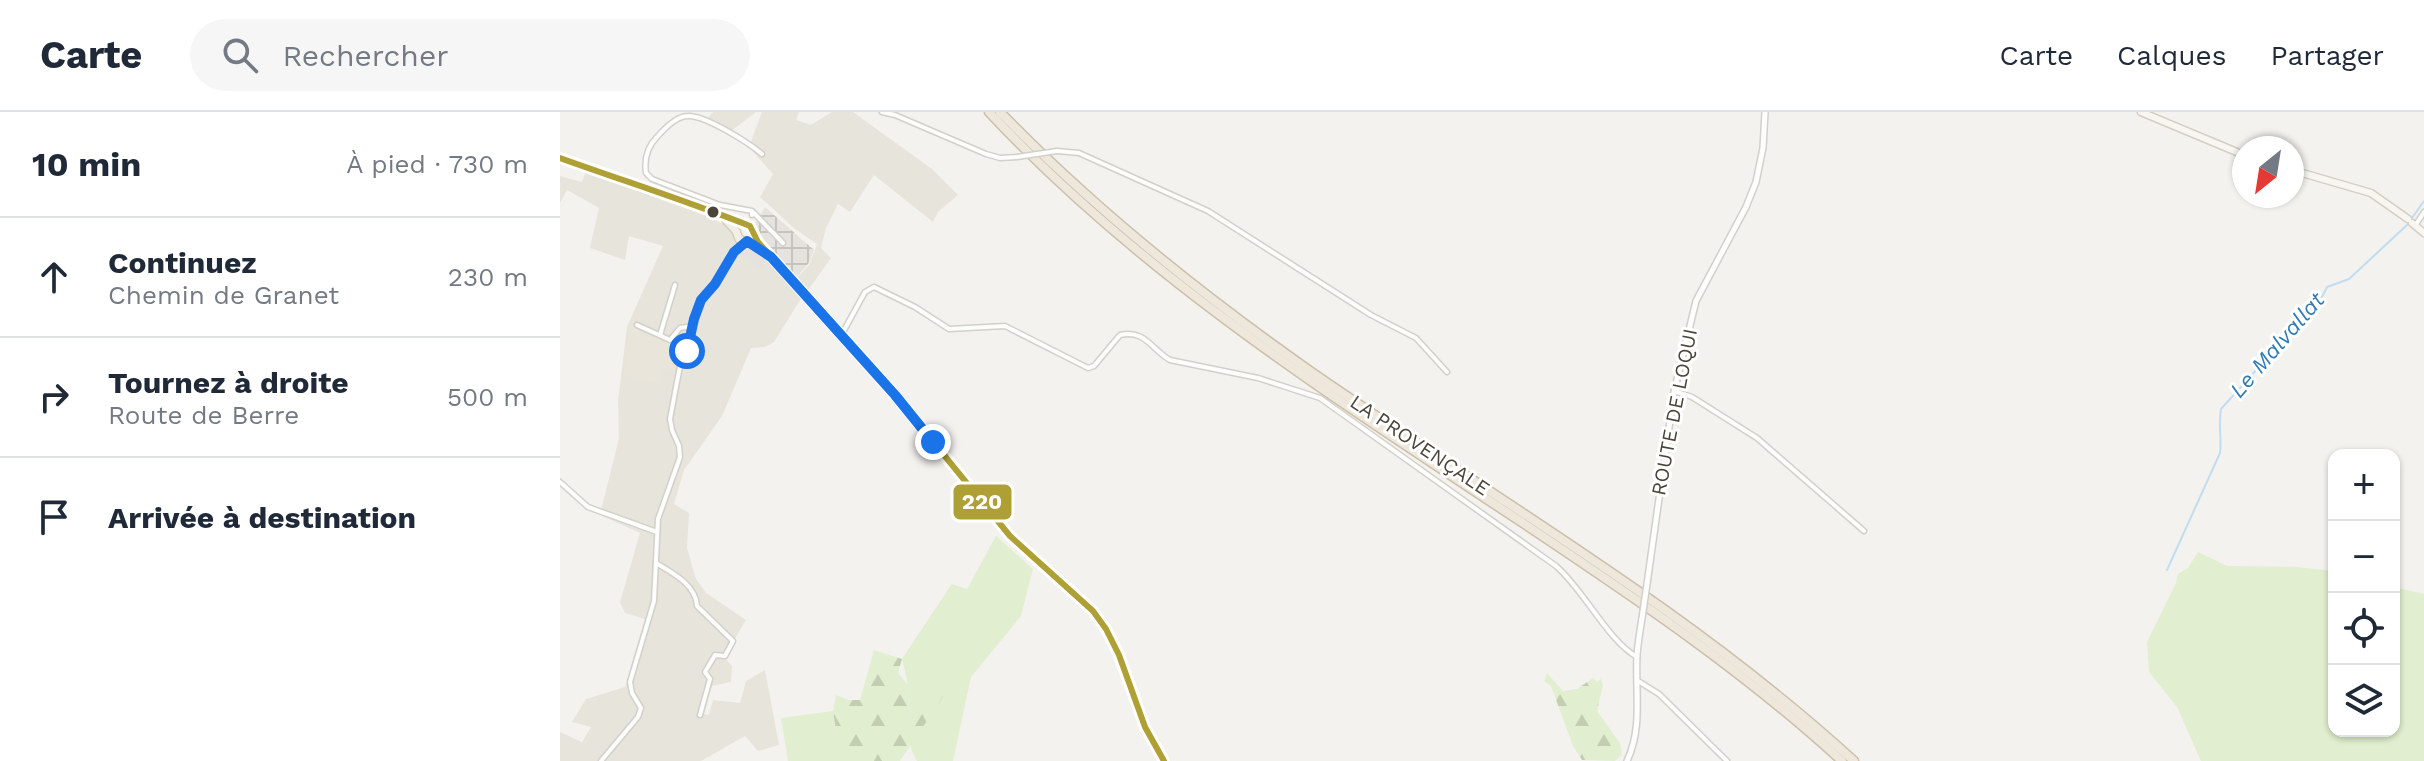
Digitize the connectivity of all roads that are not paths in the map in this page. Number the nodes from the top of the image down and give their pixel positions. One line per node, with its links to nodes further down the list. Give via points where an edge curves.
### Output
1 (882, 112): 24 (street, bridge, via 1000,158 1079,153 1203,208 1416,338)
2 (989, 112): 37 (highway, LA PROVENÇALE, via 1078,199 1187,291 1671,624)
3 (1000, 112): 38 (highway, LA PROVENÇALE, via 1091,201 1209,297 1685,624)
4 (1765, 112): 25 (street, ROUTE DE LOQUI, via 1756,182 1696,301)
5 (2141, 112): 6 (main road)
6 (2232, 150)
7 (762, 154): 12 (street, via 690,116 661,132 647,154 646,173 652,179)
8 (560, 158): 10 (main road)
9 (2304, 173): 13 (main road, via 2371,193)
10 (650, 190): 14 (main road); 16 (main road, via 722,218)
11 (2424, 212): 13 (street)
12 (752, 213): 14 (street); 17 (street)
13 (2412, 223): 15 (main road)
14 (748, 228): 16 (main road); 16 (main road); 18 (main road)
15 (2424, 233)
16 (741, 237): 18 (main road); 21 (street, via 701,300)
17 (783, 243)
18 (771, 257): 23 (main road)
19 (675, 285): 22 (street)
20 (637, 325): 22 (street)
21 (693, 326): 22 (street, via 680,328 671,340); 28 (street, via 670,419 680,457)
22 (660, 335)
23 (842, 335): 30 (street, via 865,292 874,287 949,329 1005,326 1088,368 1120,335 1130,334 1149,340 1170,360 1315,396 1556,566 1620,644); 34 (main road, via 1010,536 1093,611 1119,655 1145,727)
24 (1447, 372)
25 (1674, 391): 27 (street, via 1757,438); 30 (street, ROUTE DE LOQUI, bridge)
26 (560, 482): 28 (street, via 588,507)
27 (1864, 531)
28 (657, 532): 29 (street)
29 (656, 563): 32 (street, via 684,581 697,606 733,641 725,656 715,655 705,672 710,679); 33 (street, via 653,604 630,682 640,713)
30 (1637, 657): 31 (street, ROUTE DE LOQUI)
31 (1638, 681): 35 (street, ROUTE DE LOQUI, via 1637,729); 36 (street, via 1659,694)
32 (700, 715)
33 (601, 761)
34 (1164, 761)
35 (1627, 761)
36 (1727, 761)
37 (1842, 761)
38 (1854, 761)

